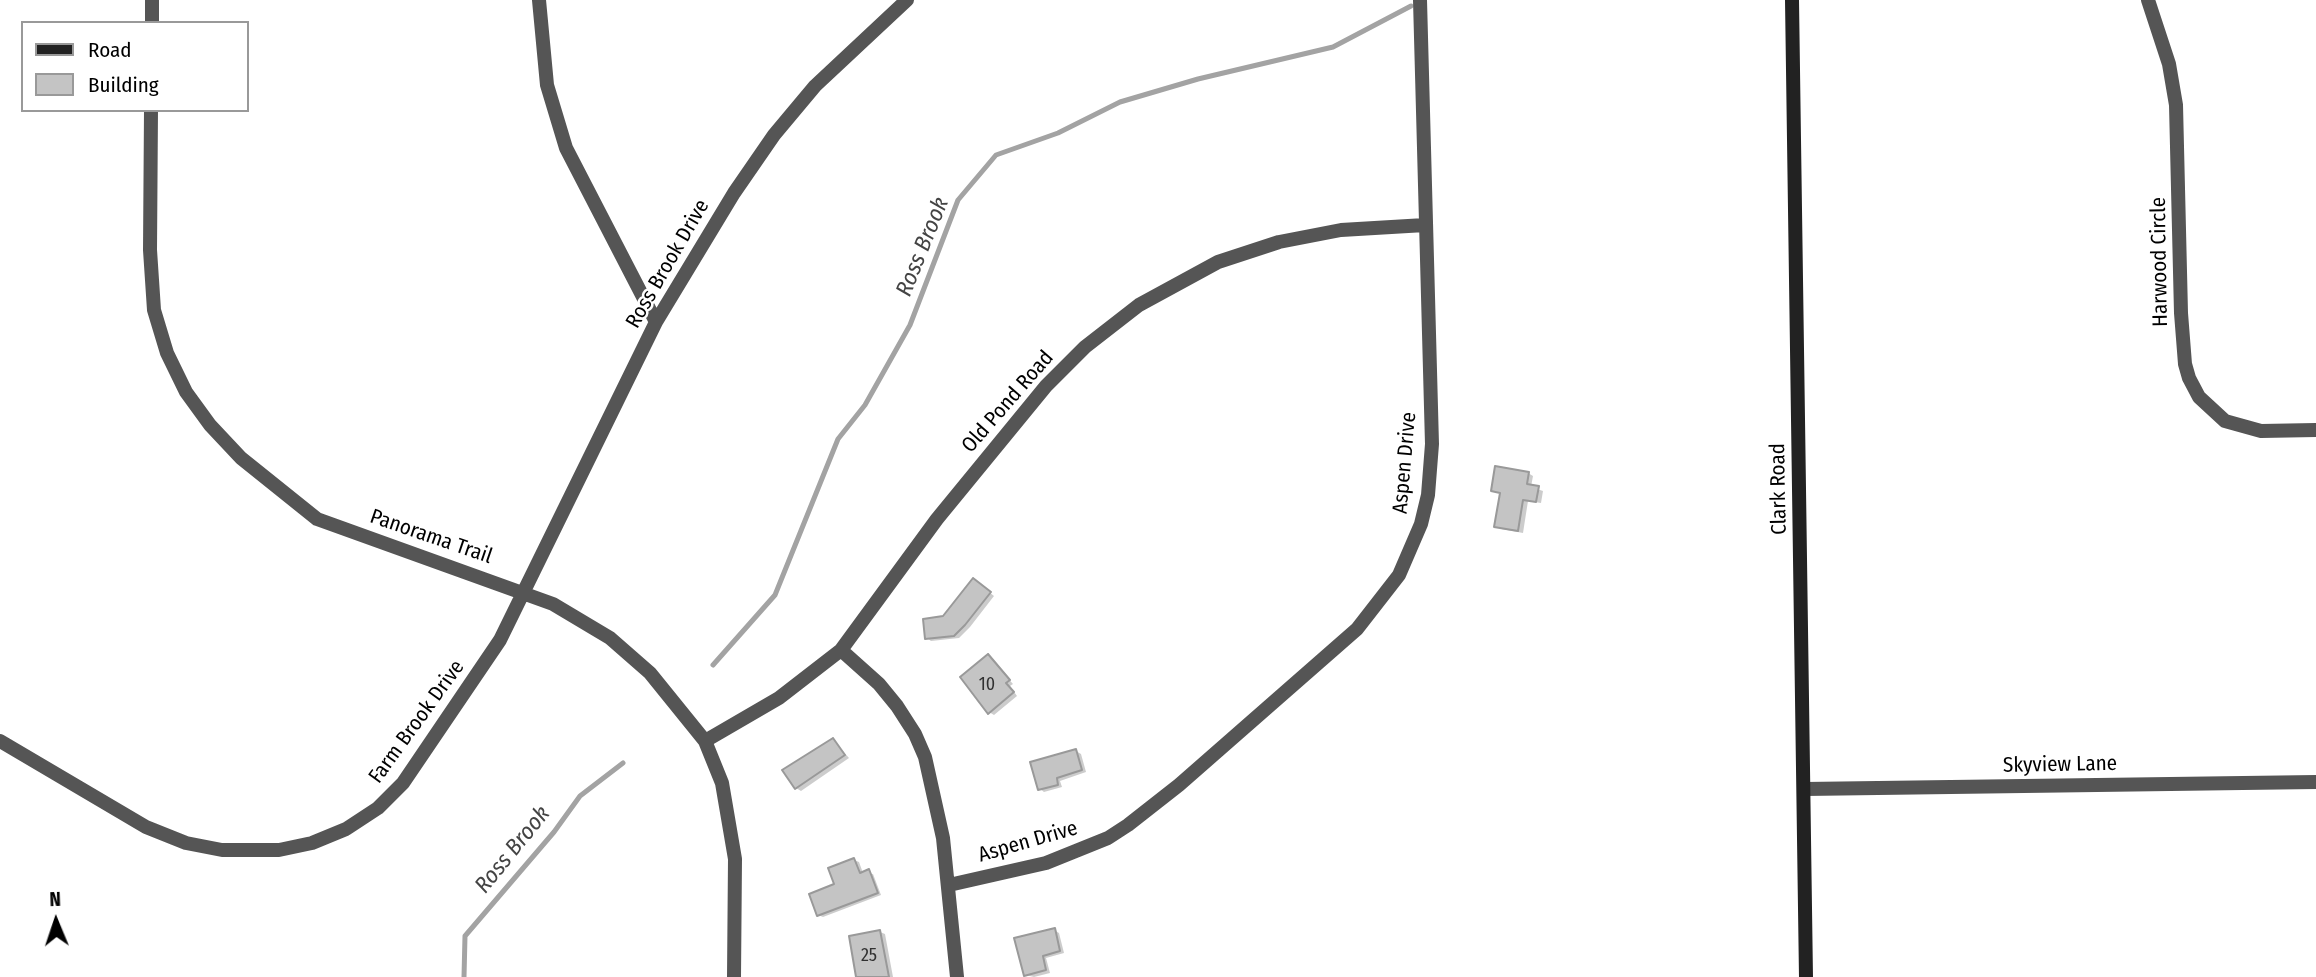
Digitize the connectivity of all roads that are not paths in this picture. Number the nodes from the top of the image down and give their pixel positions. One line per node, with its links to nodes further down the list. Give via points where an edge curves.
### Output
1 (152, 0): 7 (street)
2 (538, 0): 10 (street, via 547,85 566,148)
3 (907, 0): 10 (street, Ross Brook Drive, via 851,49 774,135)
4 (1420, 0): 9 (street, Aspen Drive)
5 (1792, 0): 17 (street, Clark Road)
6 (2148, 0): 11 (street, Harwood Circle, via 2169,64 2176,105 2181,313 2189,378 2199,397 2225,421 2261,431)
7 (152, 21)
8 (151, 112): 12 (street, Panorama Trail, via 154,310 167,353 186,392 210,425 257,472 317,519)
9 (1425, 225): 13 (street, Old Pond Road, via 1341,230 1249,251 1188,276 1110,326 1046,386 937,519); 18 (street, Aspen Drive, via 1432,380 1428,495 1410,554 1393,584 1357,629 1128,825 1046,863)
10 (656, 321): 12 (street, Ross Brook Drive)
11 (2316, 430)
12 (524, 591): 14 (street, Panorama Trail, via 581,620 633,656); 15 (street, Farm Brook Drive, via 500,640 403,783 357,822 312,843 252,852 186,842 146,827)
13 (841, 650): 14 (street, Old Pond Road, via 779,698); 18 (street, via 879,684 915,734 932,781)
14 (705, 740): 19 (street, Panorama Trail, via 722,783 735,859)
15 (0, 741)
16 (2316, 782): 17 (street, Skyview Lane)
17 (1805, 789): 21 (street, Clark Road)
18 (949, 885): 20 (street)
19 (734, 977)
20 (957, 977)
21 (1806, 977)

